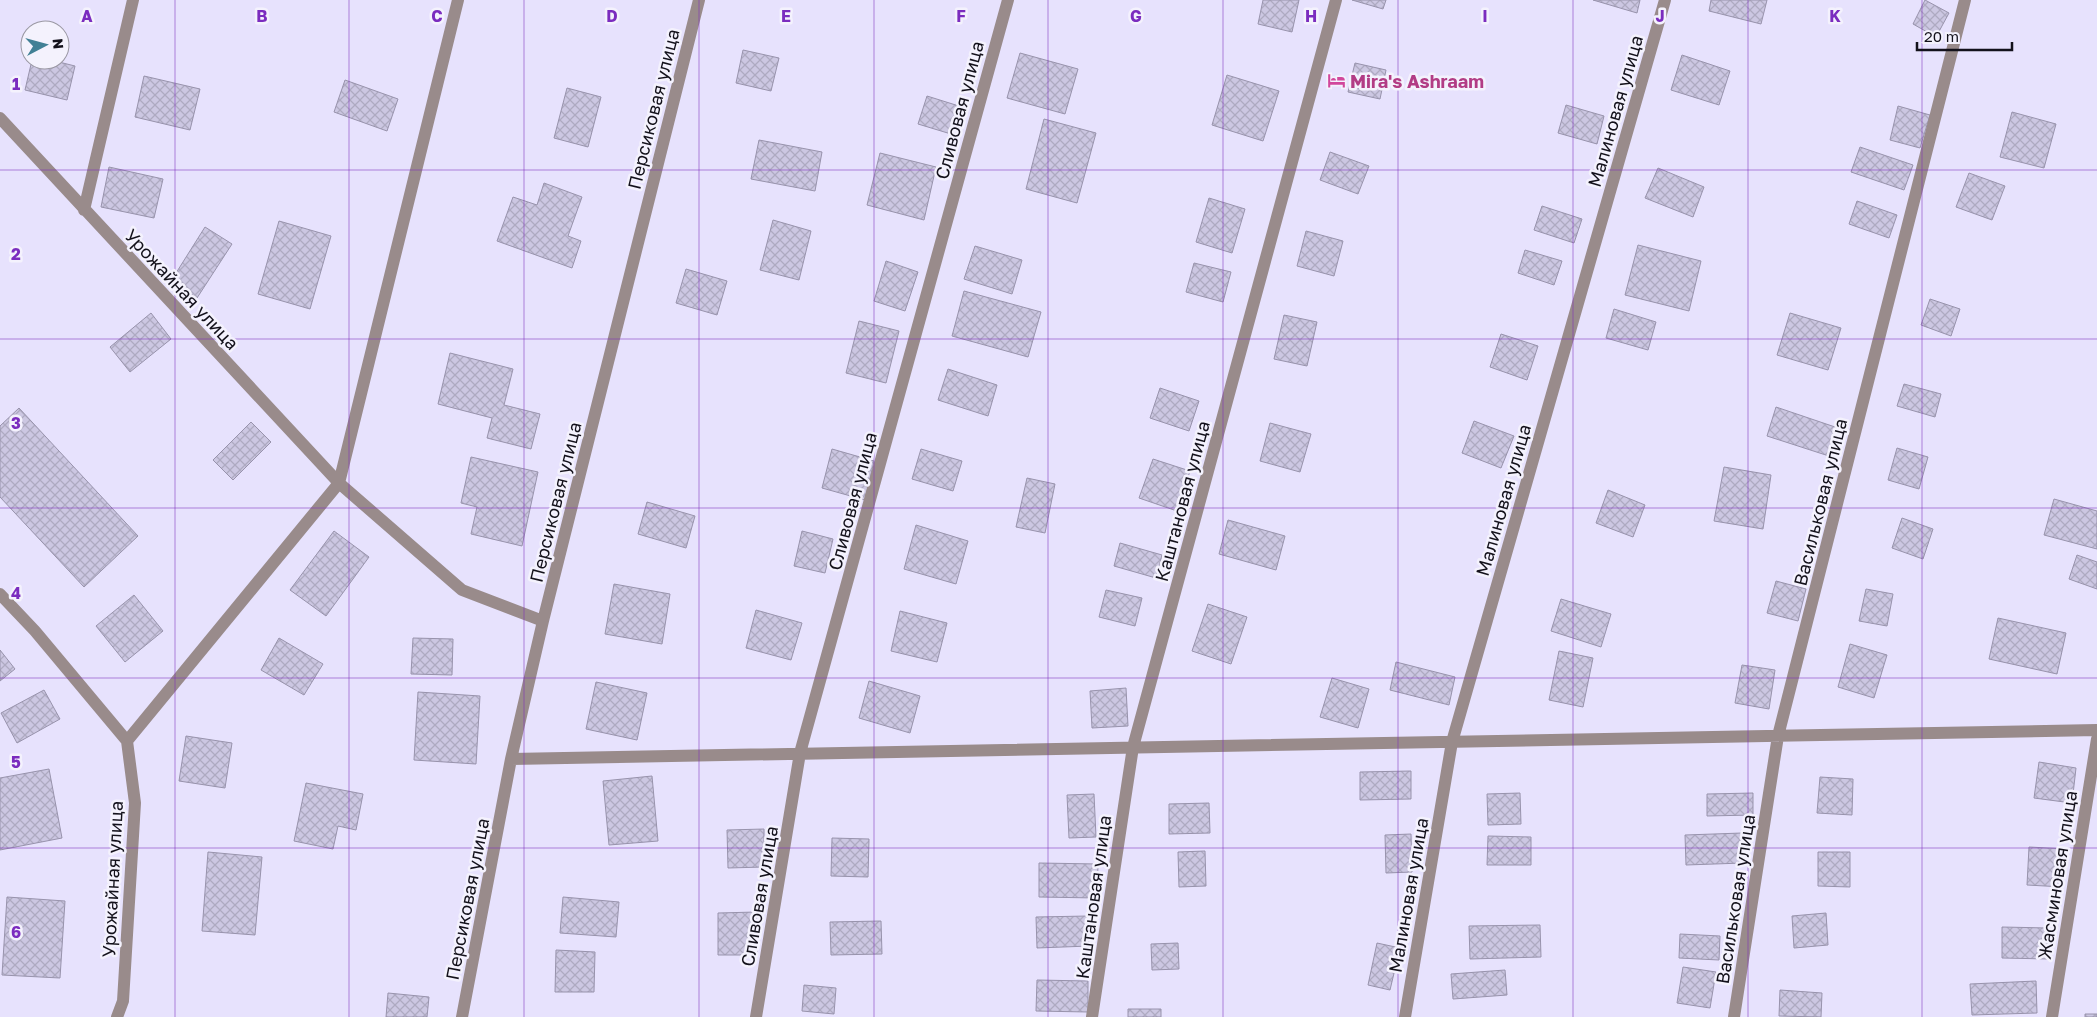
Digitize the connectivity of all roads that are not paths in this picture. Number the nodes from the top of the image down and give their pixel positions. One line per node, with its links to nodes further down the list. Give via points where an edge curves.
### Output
1 (133, 0): 9 (street)
2 (458, 0): 10 (street)
3 (699, 0): 12 (street, Персиковая улица)
4 (1008, 0): 19 (street, Сливовая улица)
5 (1336, 0): 18 (street, Каштановая улица)
6 (1665, 0): 17 (street, Малиновая улица)
7 (1965, 0): 14 (street, Васильковая улица)
8 (0, 118): 9 (street, Урожайная улица)
9 (84, 210): 10 (street, Урожайная улица)
10 (339, 483): 12 (street, Урожайная улица, via 462,590); 16 (street)
11 (0, 594): 16 (street)
12 (543, 621): 20 (street, Персиковая улица)
13 (2097, 730): 14 (street)
14 (1778, 736): 17 (street); 26 (street, Васильковая улица)
15 (2097, 739): 27 (street, Жасминовая улица)
16 (126, 741): 21 (street, Урожайная улица, via 135,803 124,1001)
17 (1452, 742): 18 (street); 25 (street, Малиновая улица)
18 (1133, 747): 19 (street); 24 (street, Каштановая улица)
19 (800, 754): 20 (street); 23 (street, Сливовая улица)
20 (511, 758): 22 (street, Персиковая улица)
21 (117, 1017)
22 (462, 1017)
23 (756, 1017)
24 (1092, 1017)
25 (1405, 1017)
26 (1734, 1017)
27 (2052, 1017)

